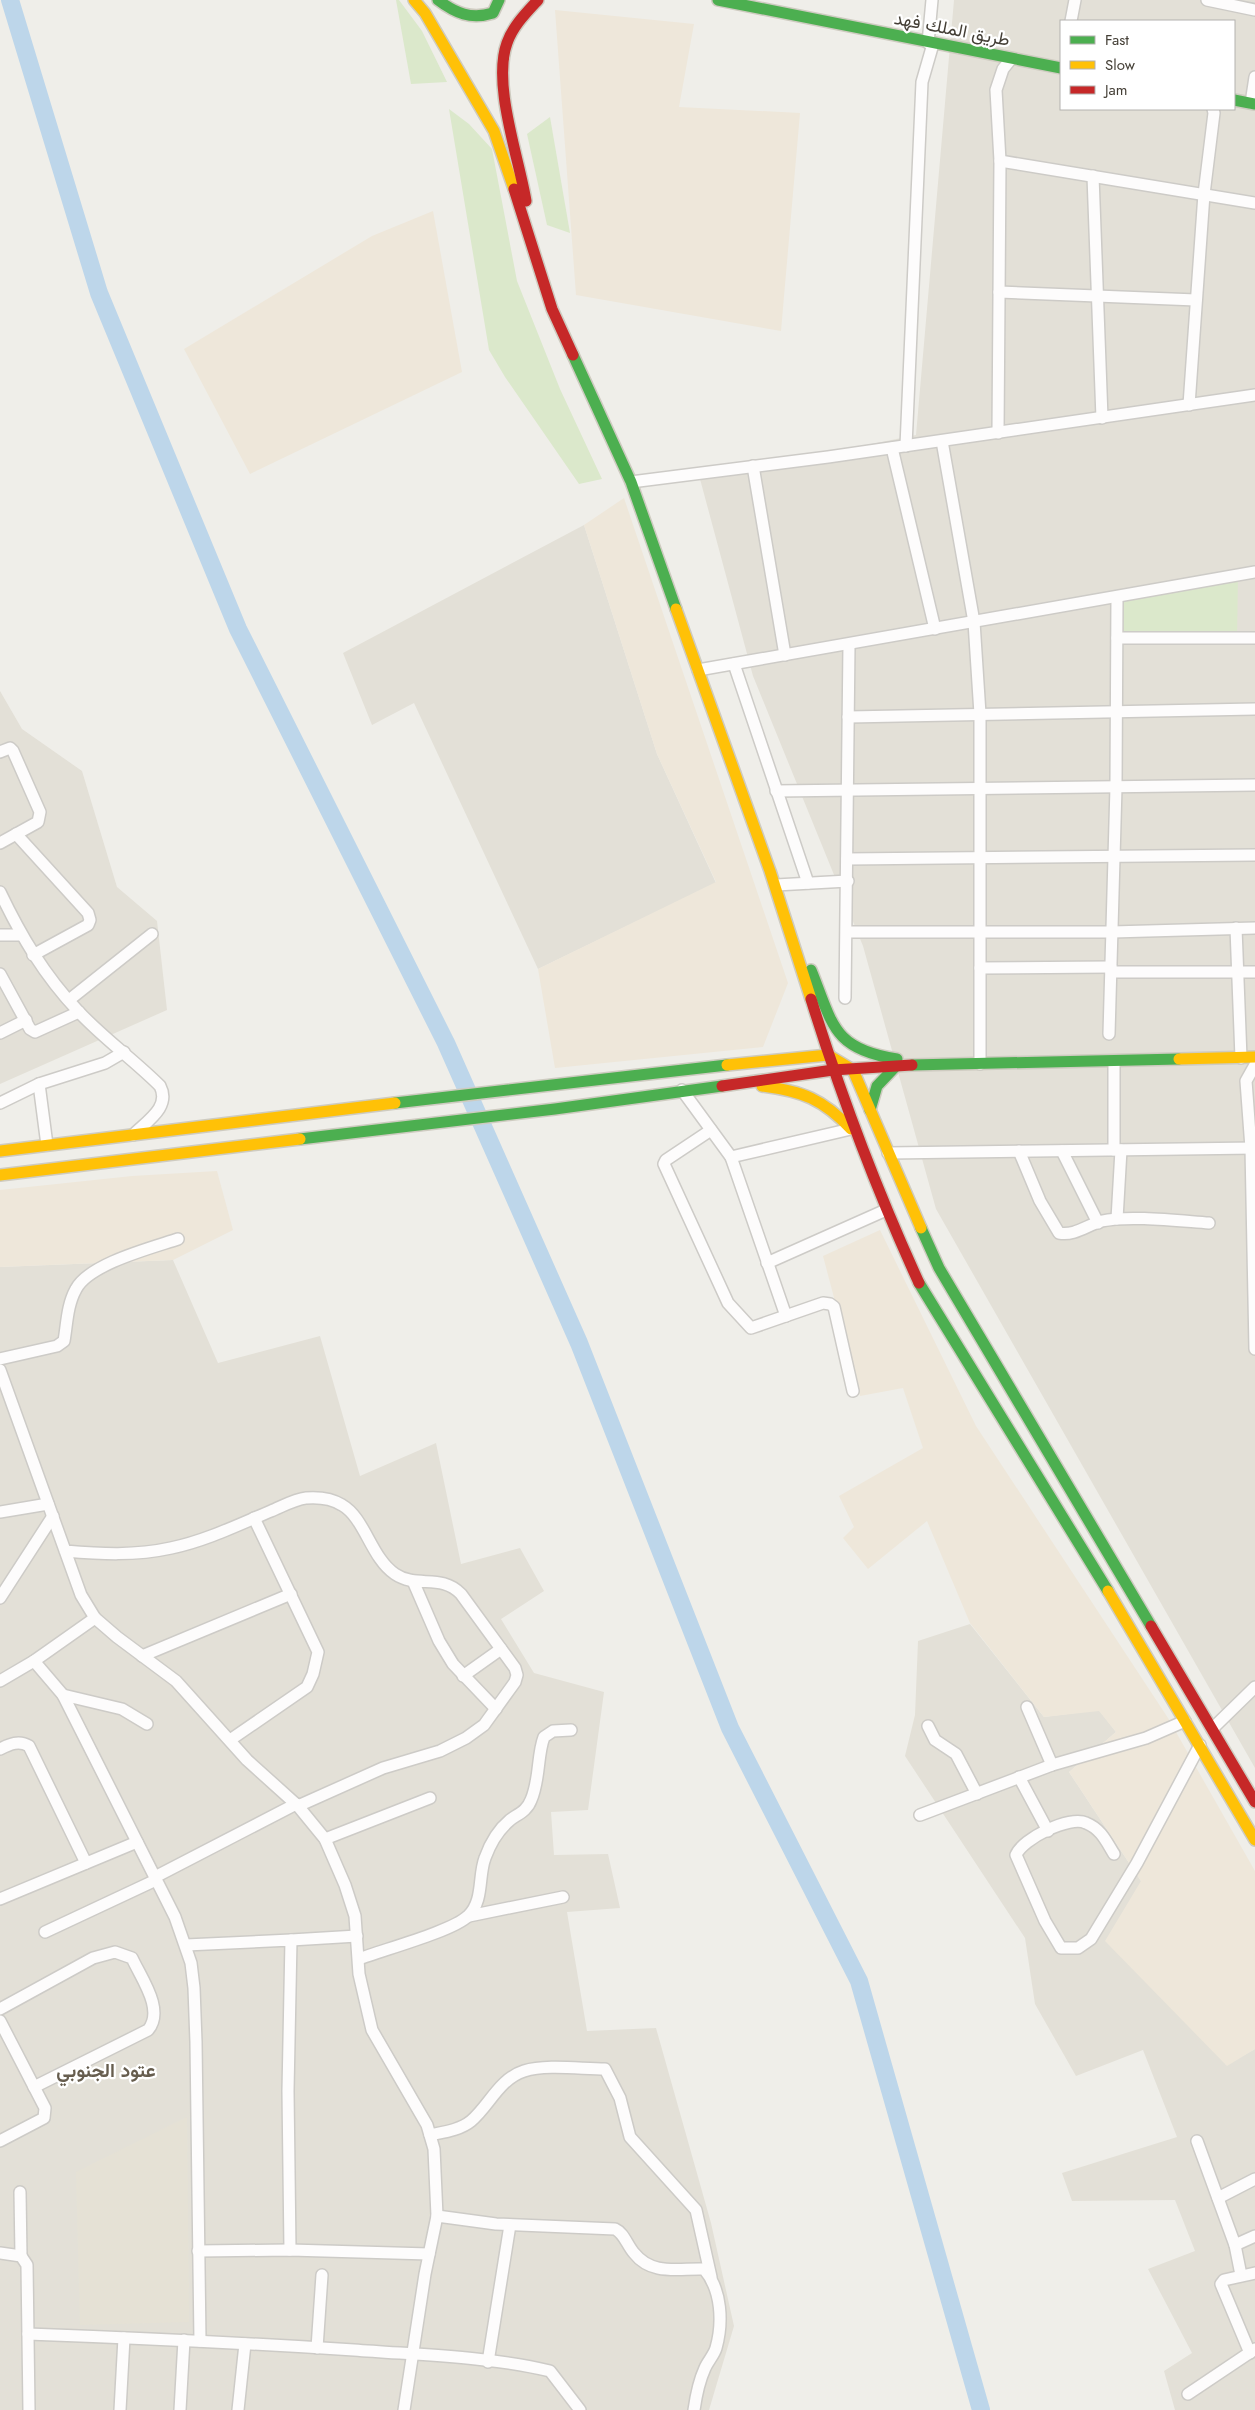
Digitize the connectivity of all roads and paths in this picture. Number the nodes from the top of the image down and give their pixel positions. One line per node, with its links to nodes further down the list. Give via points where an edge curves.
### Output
1 (414, 0): 22 (street, via 425,13 494,132)
2 (438, 0): 3 (street, via 463,16 475,18 494,13)
3 (499, 0)
4 (538, 0): 22 (street, via 517,22 507,40 502,60 503,90)
5 (718, 0): 11 (street, طريق الملك فهد)
6 (932, 0): 11 (street)
7 (1075, 0): 10 (street)
8 (1207, 0): 9 (street)
9 (1255, 10)
10 (1071, 20)
11 (931, 44): 12 (street, طريق الملك فهد); 31 (street, via 922,82)
12 (1011, 58): 13 (street, طريق الملك فهد); 18 (street, via 1003,69 996,90)
13 (1060, 68)
14 (1255, 77): 16 (street)
15 (1235, 100): 16 (street)
16 (1253, 103)
17 (1213, 110): 20 (street)
18 (1000, 161): 19 (street); 23 (street)
19 (1093, 176): 20 (street); 24 (street)
20 (1204, 194): 21 (street); 25 (street)
21 (1255, 203)
22 (532, 244): 34 (street, via 552,309)
23 (999, 292): 24 (street); 29 (street)
24 (1098, 296): 25 (street); 28 (street)
25 (1196, 300): 27 (street)
26 (1255, 395): 27 (street)
27 (1189, 405): 28 (street)
28 (1102, 418): 29 (street)
29 (998, 433): 30 (street)
30 (942, 441): 31 (street); 37 (street)
31 (906, 446): 32 (street)
32 (892, 448): 33 (street); 38 (street)
33 (753, 466): 34 (street); 42 (street)
34 (631, 482): 44 (street)
35 (1255, 572): 36 (street)
36 (1118, 597): 37 (street); 39 (street)
37 (974, 622): 38 (street); 47 (street)
38 (935, 629): 41 (street)
39 (1117, 638): 40 (street); 46 (street)
40 (1255, 638)
41 (848, 645): 42 (street); 48 (street)
42 (785, 656): 43 (street)
43 (734, 664): 44 (street); 54 (street)
44 (698, 670): 61 (street)
45 (1255, 709): 46 (street)
46 (1116, 712): 47 (street); 51 (street)
47 (980, 714): 48 (street); 52 (street)
48 (848, 717): 53 (street)
49 (0, 752): 55 (street, via 10,748 13,751 40,812 38,822)
50 (1255, 784): 51 (street)
51 (1116, 786): 52 (street); 58 (street)
52 (980, 788): 53 (street); 59 (street)
53 (848, 790): 54 (street); 60 (street)
54 (776, 791): 63 (street)
55 (16, 834): 56 (street); 74 (street, via 88,913 90,920 88,925)
56 (0, 843)
57 (1255, 855): 58 (street)
58 (1114, 856): 59 (street); 70 (street)
59 (981, 857): 60 (street); 69 (street)
60 (847, 859): 62 (street)
61 (770, 871): 64 (street); 87 (street)
62 (848, 880): 63 (street); 68 (street)
63 (808, 883): 64 (street)
64 (776, 885): 91 (street, via 836,1028 846,1043 869,1055)
65 (1, 900): 73 (street)
66 (1236, 928): 67 (street); 70 (street); 77 (street)
67 (1255, 928)
68 (848, 932): 69 (street); 80 (street)
69 (980, 932): 70 (street); 75 (street)
70 (1112, 932): 76 (street)
71 (152, 934): 81 (street)
72 (0, 935): 73 (street)
73 (20, 935): 74 (street)
74 (34, 956): 81 (street)
75 (980, 968): 76 (street); 92 (street)
76 (1111, 970): 77 (street); 85 (street)
77 (1237, 972): 78 (street); 89 (street)
78 (1255, 972)
79 (0, 974): 83 (street)
80 (845, 998)
81 (69, 1000): 82 (street)
82 (79, 1012): 83 (street, via 35,1032); 86 (street)
83 (26, 1020): 84 (street)
84 (0, 1033)
85 (1109, 1034)
86 (124, 1052): 98 (street, via 88,1070); 104 (street, via 160,1086 165,1095 163,1106)
87 (828, 1055): 95 (street); 96 (street); 104 (street, via 559,1083)
88 (1255, 1057): 89 (street)
89 (1241, 1058): 90 (street)
90 (1114, 1060): 92 (street); 107 (street)
91 (954, 1064): 92 (street); 93 (street)
92 (980, 1064)
93 (898, 1065): 96 (street); 101 (street, via 878,1086)
94 (1255, 1065): 106 (street, via 1246,1081)
95 (833, 1070): 96 (street); 97 (street); 103 (street)
96 (853, 1070): 101 (street)
97 (735, 1082): 99 (street); 103 (street, via 793,1089 820,1100)
98 (39, 1084): 100 (street); 105 (street)
99 (682, 1090): 102 (street); 113 (street, via 555,1109)
100 (0, 1103)
101 (870, 1110): 111 (street)
102 (711, 1130): 112 (street); 122 (street, via 666,1160 665,1168 728,1303 751,1328)
103 (854, 1133): 112 (street); 114 (street)
104 (133, 1135): 105 (street)
105 (47, 1145): 108 (street)
106 (1253, 1148): 107 (street); 116 (street)
107 (1117, 1150): 110 (street); 115 (street)
108 (0, 1151)
109 (1018, 1151): 110 (street); 111 (street); 117 (street, via 1040,1201 1059,1233 1068,1235)
110 (1062, 1151): 117 (street)
111 (888, 1153): 148 (street, via 939,1268)
112 (731, 1157): 120 (street)
113 (0, 1175)
114 (886, 1210): 120 (street); 145 (street, via 920,1286)
115 (1117, 1219): 117 (street); 118 (street)
116 (1254, 1219): 121 (street)
117 (1098, 1222)
118 (1210, 1223)
119 (178, 1240): 124 (street, via 115,1260 76,1287 64,1341 57,1346)
120 (767, 1263): 122 (street)
121 (1254, 1292): 123 (street)
122 (786, 1316): 126 (street, via 823,1303 834,1308)
123 (1255, 1349)
124 (0, 1359)
125 (0, 1370): 127 (street)
126 (853, 1391)
127 (48, 1504): 128 (street); 129 (street)
128 (0, 1512)
129 (53, 1516): 131 (street); 134 (street)
130 (254, 1518): 131 (street, via 207,1538 144,1554); 132 (street, via 304,1498 329,1498 345,1506 375,1553 395,1574); 133 (street)
131 (65, 1552): 135 (street, via 81,1595)
132 (412, 1581): 136 (street, via 453,1585); 139 (street, via 439,1641)
133 (291, 1594): 137 (street); 150 (street, via 318,1652 313,1674 307,1688)
134 (0, 1598)
135 (95, 1618): 137 (street); 138 (street)
136 (501, 1649): 139 (street); 144 (street, via 515,1668 516,1675 515,1682)
137 (142, 1656): 150 (street, via 176,1681)
138 (34, 1661): 140 (street); 142 (street)
139 (463, 1676): 144 (street)
140 (0, 1682)
141 (1255, 1686): 148 (street)
142 (63, 1695): 146 (street, via 122,1709); 163 (street)
143 (1027, 1707): 153 (street)
144 (496, 1709): 158 (street, via 484,1725 440,1751 383,1768)
145 (1185, 1721): 151 (street); 153 (street, via 1146,1738)
146 (147, 1724)
147 (928, 1726): 155 (street, via 935,1740 956,1754)
148 (1212, 1729): 157 (street)
149 (571, 1730): 169 (street, via 553,1731 544,1737 531,1801 496,1836 484,1859 478,1901)
150 (230, 1740): 158 (street, via 247,1760)
151 (1200, 1745): 160 (street, via 1138,1863 1091,1939 1078,1948 1061,1948 1045,1921 1016,1855 1024,1844); 162 (street)
152 (0, 1749): 165 (street, via 13,1743 29,1746)
153 (1052, 1765): 154 (street)
154 (1019, 1777): 155 (street); 160 (street)
155 (976, 1794): 159 (street)
156 (430, 1798): 161 (street)
157 (1255, 1802)
158 (297, 1805): 161 (street); 166 (street)
159 (920, 1815)
160 (1048, 1831): 164 (street, via 1059,1825 1084,1822 1100,1831)
161 (325, 1839): 171 (street, via 345,1885 355,1916)
162 (1255, 1840)
163 (137, 1842): 165 (street); 166 (street)
164 (1114, 1854)
165 (86, 1863): 167 (street)
166 (155, 1878): 170 (street); 173 (street)
167 (2, 1894)
168 (563, 1896): 169 (street)
169 (469, 1916): 174 (street, via 453,1925)
170 (45, 1932)
171 (357, 1936): 172 (street); 174 (street)
172 (291, 1940): 173 (street); 189 (street, via 288,2091)
173 (186, 1945): 190 (street, via 194,1988)
174 (359, 1959): 179 (street, via 359,1974 372,2030 428,2125)
175 (0, 2009): 178 (street, via 93,1958 115,1952 132,1958 153,2005 155,2016 148,2030)
176 (0, 2021): 177 (street)
177 (4, 2039): 178 (street)
178 (34, 2087): 181 (street, via 45,2108 44,2118)
179 (430, 2135): 185 (street, via 437,2172); 197 (street, via 469,2123 500,2087 523,2071 605,2069 620,2098 630,2137 696,2210)
180 (1196, 2140): 184 (street)
181 (0, 2141)
182 (1255, 2179): 184 (street)
183 (20, 2192): 193 (street)
184 (1218, 2198): 188 (street)
185 (437, 2216): 186 (street); 192 (street)
186 (510, 2225): 197 (street, via 615,2229 620,2231 635,2255 648,2265 671,2271 704,2269); 206 (street)
187 (1255, 2236): 188 (street)
188 (1235, 2245): 196 (street)
189 (290, 2250): 190 (street); 192 (street)
190 (198, 2251): 201 (street)
191 (0, 2253): 193 (street)
192 (429, 2254): 205 (street)
193 (21, 2256): 198 (street, via 27,2264)
194 (1255, 2272): 196 (street)
195 (322, 2275): 203 (street)
196 (1241, 2275): 204 (street, via 1221,2284)
197 (711, 2277): 214 (street, via 721,2324 716,2350 705,2367)
198 (28, 2334): 199 (street); 208 (street)
199 (124, 2338): 200 (street); 209 (street)
200 (184, 2340): 201 (street); 210 (street)
201 (200, 2341): 202 (street)
202 (244, 2344): 203 (street); 211 (street)
203 (317, 2348): 205 (street)
204 (1252, 2351): 207 (street)
205 (413, 2354): 206 (street); 212 (street)
206 (488, 2362): 213 (street, via 550,2371)
207 (1188, 2394)
208 (29, 2410)
209 (124, 2410)
210 (180, 2410)
211 (238, 2410)
212 (404, 2410)
213 (580, 2410)
214 (694, 2410)

